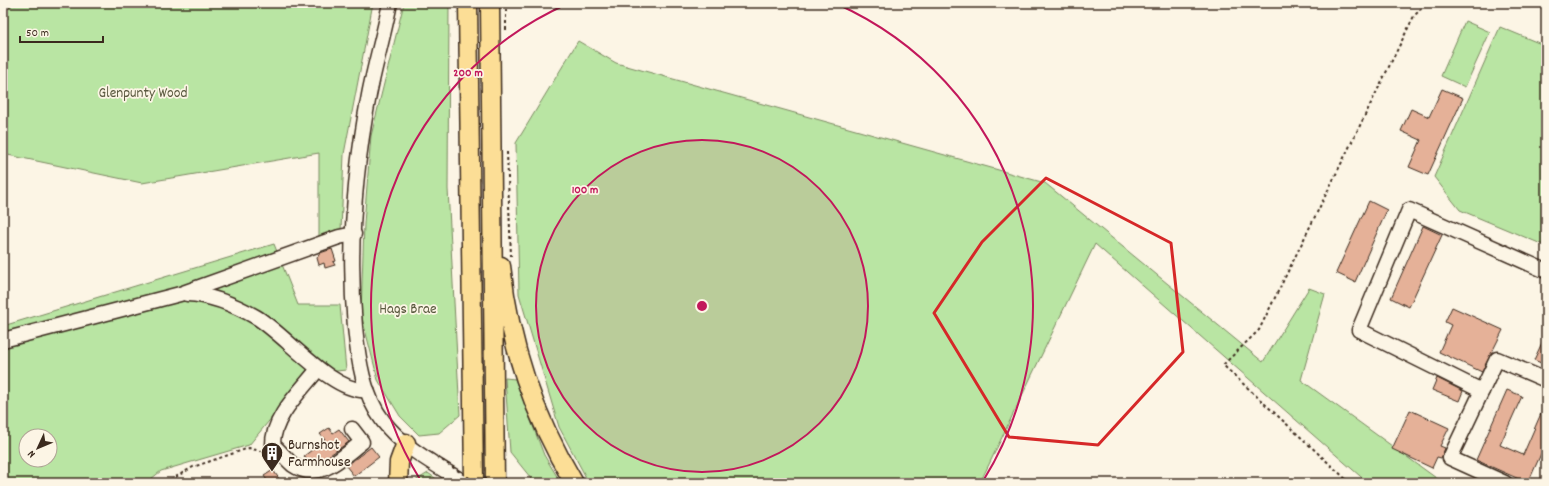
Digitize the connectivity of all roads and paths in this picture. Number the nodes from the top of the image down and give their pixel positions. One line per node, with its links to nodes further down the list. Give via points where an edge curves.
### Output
1 (20, 3): 7 (path)
2 (390, 3): 11 (street, via 362,141)
3 (468, 3): 27 (main road)
4 (490, 3): 10 (main road)
5 (506, 3): 8 (path)
6 (1427, 3): 31 (path, via 1414,16 1259,330 1222,365)
7 (3, 8)
8 (506, 34)
9 (507, 149): 12 (path)
10 (492, 184): 29 (main road); 30 (main road, via 503,286 525,380 556,452)
11 (354, 234): 14 (street, via 339,237); 18 (street, via 353,303 360,364)
12 (511, 264)
13 (1546, 271): 19 (street, via 1409,210 1359,330)
14 (180, 294): 15 (street); 16 (street, via 201,294 256,317)
15 (3, 340)
16 (318, 369): 18 (street, via 350,387); 22 (street, via 277,421)
17 (1546, 380): 19 (street, via 1497,359)
18 (367, 390): 21 (street, via 382,421)
19 (1482, 391): 32 (street, via 1450,458)
20 (352, 429): 22 (street, via 362,442 326,469 311,472 294,465)
21 (406, 443): 23 (street); 25 (main road, via 399,462)
22 (273, 445): 24 (path, via 267,452 249,448 194,467)
23 (436, 460): 26 (street); 28 (path, bridge)
24 (165, 483)
25 (398, 483)
26 (465, 483)
27 (474, 483)
28 (477, 483)
29 (495, 483)
30 (574, 483)
31 (1350, 483)
32 (1505, 483)

